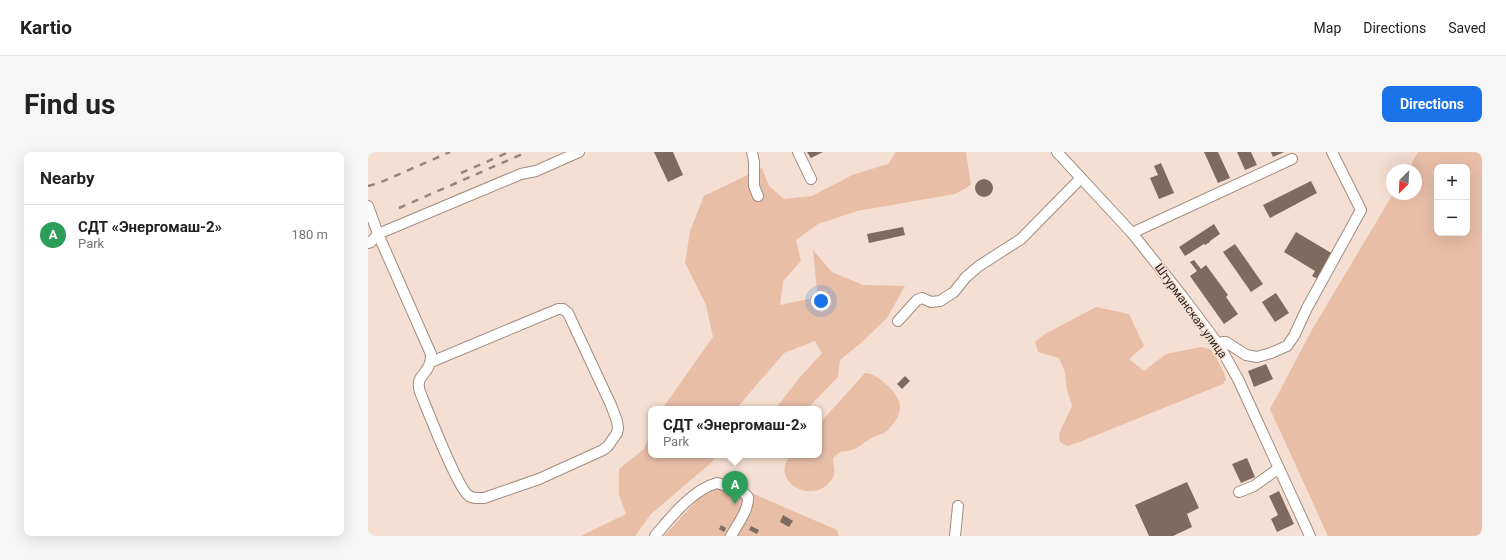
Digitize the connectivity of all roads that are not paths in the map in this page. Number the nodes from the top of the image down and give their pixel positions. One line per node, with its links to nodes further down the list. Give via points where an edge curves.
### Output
1 (579, 152): 12 (street)
2 (752, 152): 9 (street, via 754,186)
3 (798, 152): 8 (street)
4 (1057, 152): 7 (street, Штурманская улица)
5 (1332, 152): 15 (street, via 1361,210 1294,336 1287,346 1257,357 1246,355 1226,342)
6 (1292, 159): 11 (street)
7 (1081, 178): 11 (street, Штурманская улица); 14 (street, via 1021,239 979,266 954,292 940,301 931,302 922,298 917,300)
8 (812, 179)
9 (758, 196)
10 (368, 206): 12 (street)
11 (1132, 233): 15 (street, Штурманская улица)
12 (378, 234): 13 (street); 16 (street, via 431,354)
13 (368, 244)
14 (898, 321)
15 (1219, 345): 17 (street, Штурманская улица, via 1238,379)
16 (431, 362): 16 (street, via 418,386 456,477 468,496 484,498 532,482 603,450 617,434 617,421 611,405 568,313 563,309 558,308)
17 (1279, 468): 18 (street, via 1254,486); 23 (street, Штурманская улица)
18 (1239, 492)
19 (958, 506): 22 (street)
20 (656, 536): 21 (street, via 679,508 716,483 742,491 748,497)
21 (731, 536)
22 (955, 536)
23 (1310, 536)

